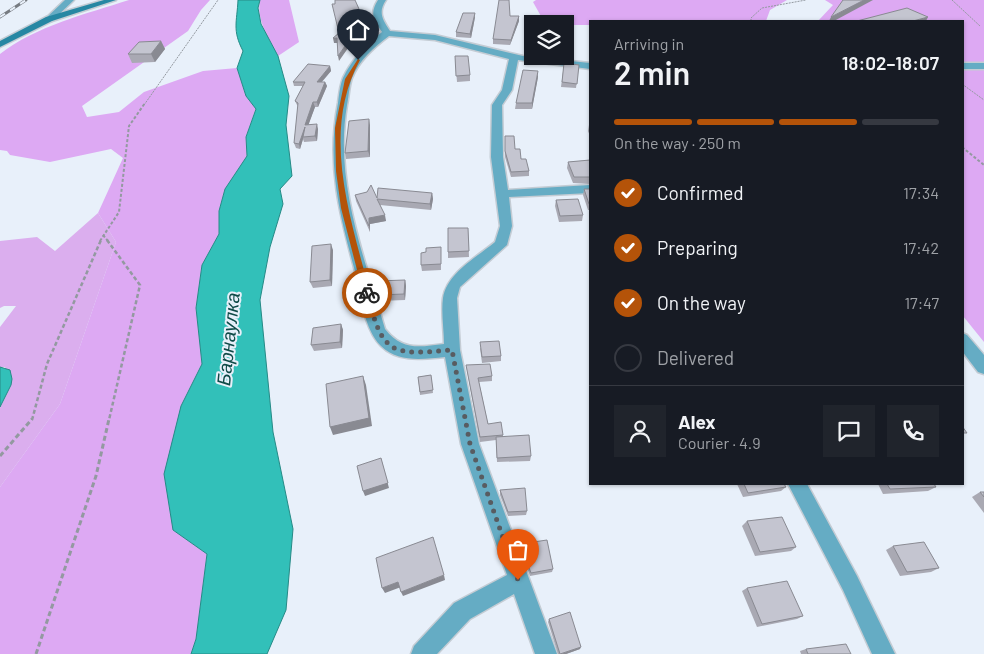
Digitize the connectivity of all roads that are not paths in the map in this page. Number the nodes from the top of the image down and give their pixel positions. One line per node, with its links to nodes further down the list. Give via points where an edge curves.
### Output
1 (70, 0): 4 (street)
2 (112, 0): 4 (main road)
3 (382, 0): 5 (street, via 377,8 378,19)
4 (49, 19): 6 (main road)
5 (387, 33): 7 (street, via 422,35); 14 (street, via 364,53 347,79 338,128 344,208 373,317 384,341 410,353)
6 (0, 44)
7 (514, 57): 8 (street); 12 (street, via 507,90 497,105 497,157)
8 (589, 66)
9 (964, 66): 10 (street)
10 (984, 66)
11 (589, 189): 12 (street)
12 (503, 194): 14 (street, via 506,226 500,245 454,285 450,298)
13 (964, 342): 15 (street)
14 (452, 350): 17 (street, via 470,444)
15 (984, 367)
16 (798, 485): 20 (street)
17 (518, 580): 18 (street, via 462,611); 19 (street)
18 (422, 654)
19 (546, 654)
20 (884, 654)

